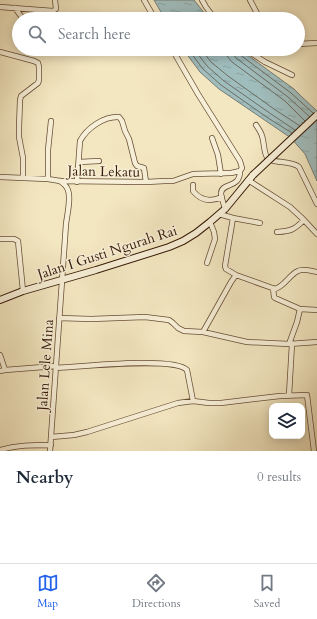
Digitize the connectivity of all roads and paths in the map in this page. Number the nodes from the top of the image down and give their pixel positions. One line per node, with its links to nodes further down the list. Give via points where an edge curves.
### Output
1 (56, 0): 6 (street, via 56,9 53,11)
2 (144, 0): 8 (street)
3 (202, 0): 9 (street)
4 (250, 0): 10 (street)
5 (0, 7): 6 (street)
6 (15, 8): 7 (street)
7 (18, 12)
8 (151, 12)
9 (210, 12)
10 (256, 12)
11 (317, 43): 12 (street)
12 (305, 44)
13 (0, 52): 14 (street)
14 (12, 55)
15 (15, 56): 28 (street, via 38,63 40,77 21,97 19,137)
16 (176, 56): 25 (street, via 240,161)
17 (256, 56): 18 (street)
18 (292, 75)
19 (317, 115): 30 (main road, Jalan I Gusti Ngurah Rai, bridge)
20 (51, 121): 29 (street)
21 (256, 125): 36 (street, via 262,136 266,157 269,160 297,165)
22 (212, 138): 26 (street)
23 (99, 161): 24 (street)
24 (79, 162): 32 (street); 33 (street, via 80,141 85,133 106,119 119,117 129,139 135,163 145,169)
25 (240, 171): 26 (street, Jalan Lekatu); 35 (street, via 238,181 223,189)
26 (221, 174): 33 (street, Jalan Lekatu, via 193,174 173,181)
27 (0, 177): 28 (street, Jalan Lekatu)
28 (23, 178): 29 (street, Jalan Lekatu)
29 (48, 179): 31 (street, Jalan Lekatu)
30 (248, 180): 37 (main road, Jalan I Gusti Ngurah Rai); 40 (street)
31 (60, 181): 32 (street, Jalan Lekatu); 49 (street, Jalan Lele Mina, via 67,188 69,196)
32 (77, 182): 33 (street, Jalan Lekatu)
33 (146, 182)
34 (193, 185): 35 (street, via 193,191 200,198 214,200)
35 (222, 197): 37 (street)
36 (317, 204)
37 (225, 209): 38 (main road, Jalan I Gusti Ngurah Rai)
38 (219, 214): 39 (street); 41 (main road, Jalan I Gusti Ngurah Rai)
39 (233, 218): 42 (street); 48 (street, via 225,266)
40 (304, 220): 43 (street, via 297,228); 44 (street)
41 (210, 222): 46 (street, via 214,239); 49 (main road, Jalan I Gusti Ngurah Rai, via 182,241)
42 (260, 223)
43 (278, 232)
44 (317, 234)
45 (0, 239): 51 (street, via 18,241)
46 (207, 263)
47 (317, 272): 50 (street, via 297,271 279,288)
48 (236, 276): 50 (street); 56 (street)
49 (62, 281): 51 (main road, Jalan I Gusti Ngurah Rai); 55 (street, Jalan Lele Mina)
50 (273, 288): 53 (street, via 275,298)
51 (23, 291): 52 (main road, Jalan I Gusti Ngurah Rai)
52 (0, 300)
53 (300, 309): 54 (street); 58 (street)
54 (317, 310)
55 (59, 318): 56 (street, via 145,317 169,320 184,331); 60 (street, Jalan Lele Mina)
56 (203, 332): 58 (street, via 247,342)
57 (317, 342): 58 (street)
58 (291, 344): 62 (street)
59 (0, 355): 61 (street)
60 (56, 367): 61 (street); 63 (street, via 144,362 178,365 187,370); 64 (street, Jalan Lele Mina)
61 (3, 371)
62 (289, 396): 63 (street, via 221,403); 68 (street, via 307,395)
63 (193, 401): 64 (street, via 170,404 87,432)
64 (51, 437): 65 (street, Jalan Lele Mina)
65 (51, 445): 66 (street, via 24,445); 67 (street, Jalan Lele Mina)
66 (0, 450)
67 (50, 451)
68 (314, 451)

